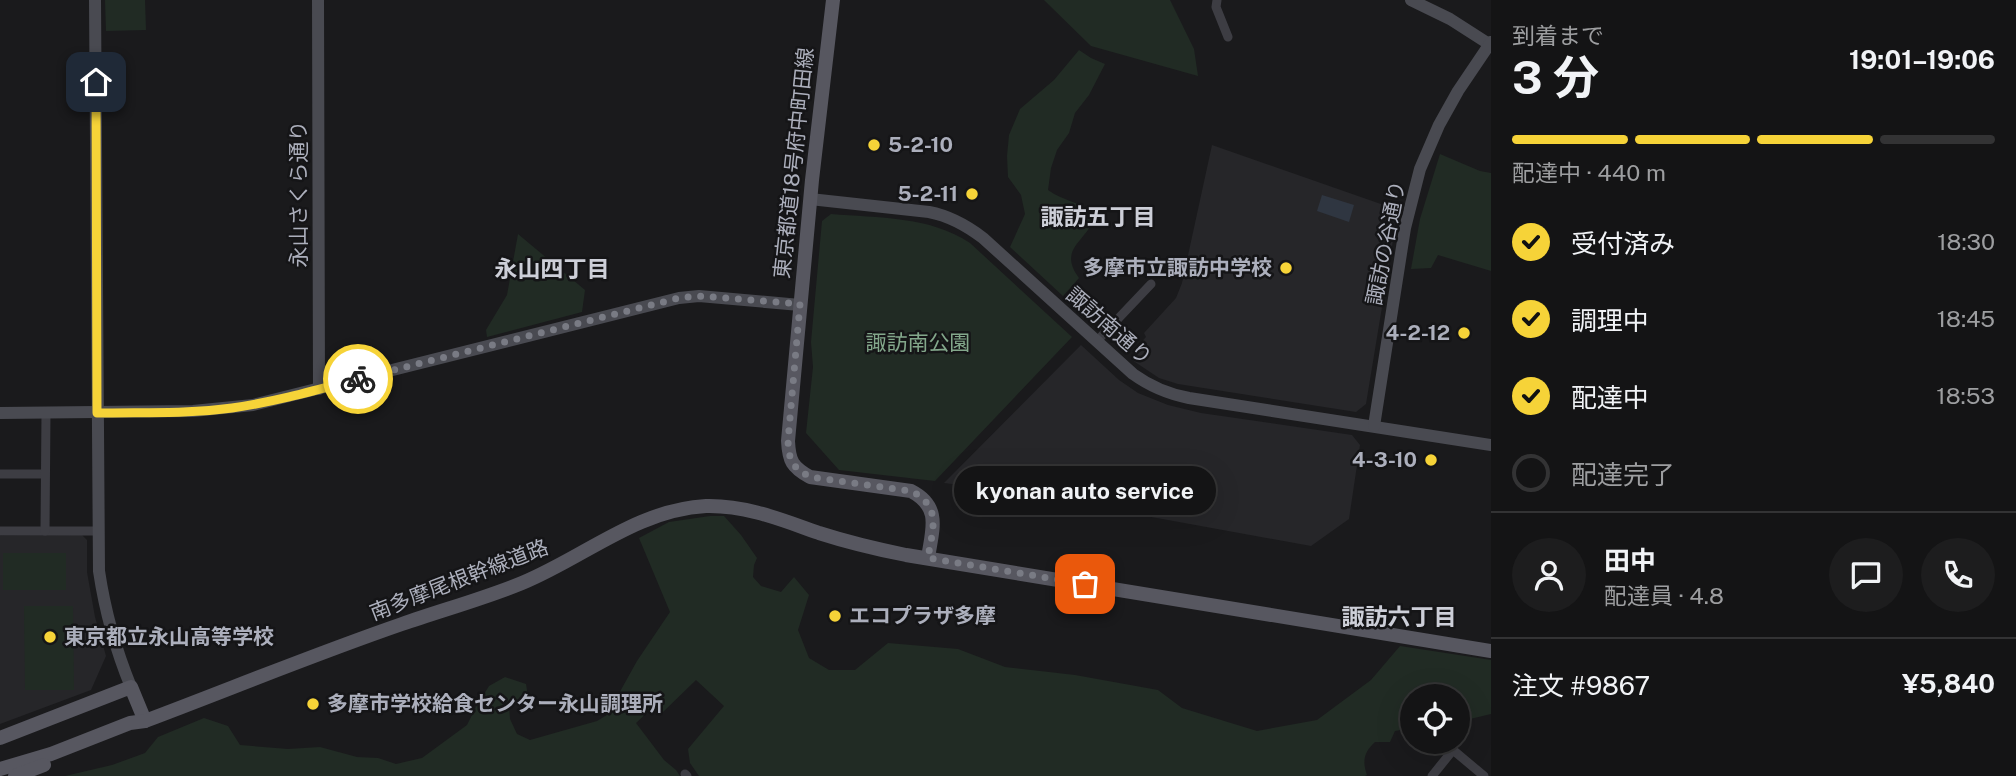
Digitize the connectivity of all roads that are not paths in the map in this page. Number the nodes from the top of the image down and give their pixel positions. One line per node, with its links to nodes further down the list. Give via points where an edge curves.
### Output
1 (95, 0): 15 (street)
2 (318, 0): 12 (street, 永山さくら通り)
3 (833, 0): 8 (main road, 東京都道18号府中町田線)
4 (1217, 0): 6 (street)
5 (1411, 0): 7 (street)
6 (1228, 37)
7 (1490, 43): 16 (street, 諏訪の谷通り, via 1439,125 1420,169 1405,228)
8 (810, 199): 10 (main road, 東京都道18号府中町田線); 11 (street, 諏訪南通り, via 945,215 983,238)
9 (1151, 284): 11 (street)
10 (800, 304): 12 (street, via 679,298); 23 (main road, 東京都道18号府中町田線, via 788,441 792,463 810,477 921,496 928,502 934,522)
11 (1096, 342): 16 (street, 諏訪南通り, via 1143,382 1174,395)
12 (319, 389): 15 (street, via 231,408)
13 (0, 413): 14 (street)
14 (46, 413): 15 (street); 19 (street)
15 (97, 413): 22 (street)
16 (1374, 426): 17 (street, 諏訪南通り)
17 (1491, 445)
18 (0, 474): 19 (street)
19 (45, 474): 21 (street)
20 (0, 531): 21 (street)
21 (45, 531): 22 (street)
22 (99, 531): 25 (street, via 106,613)
23 (928, 558): 24 (main road, 南多摩尾根幹線道路); 26 (main road, 南多摩尾根幹線道路, via 854,544 744,509 704,506 665,513 633,524 526,581)
24 (1491, 651)
25 (131, 687): 26 (main road); 27 (main road)
26 (145, 721): 28 (main road, 南多摩尾根幹線道路); 29 (main road, 南多摩尾根幹線道路, via 133,730)
27 (0, 738)
28 (0, 769)
29 (15, 776)
30 (1432, 776): 31 (street, via 1453,750)
31 (1484, 776)

